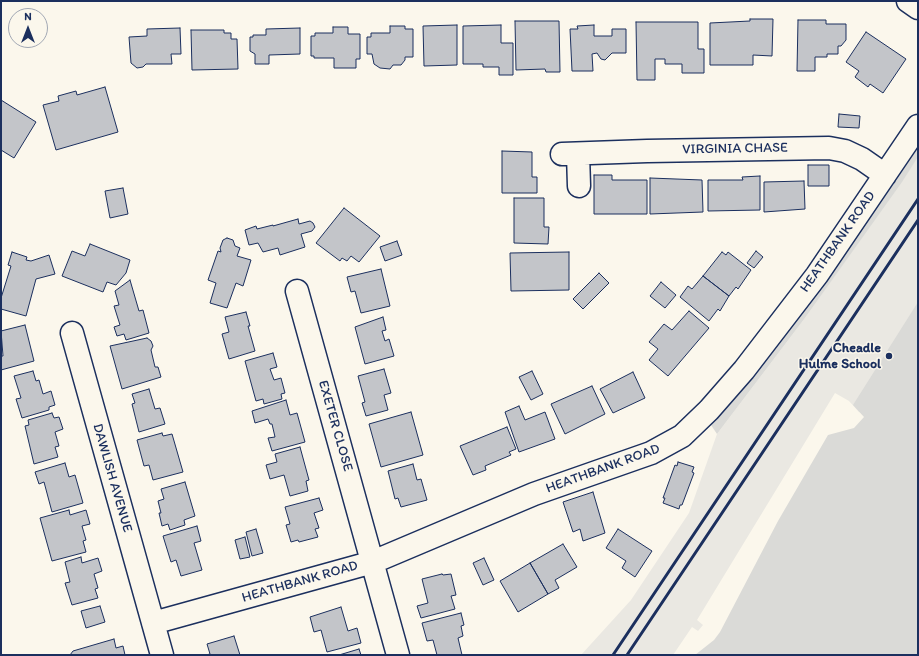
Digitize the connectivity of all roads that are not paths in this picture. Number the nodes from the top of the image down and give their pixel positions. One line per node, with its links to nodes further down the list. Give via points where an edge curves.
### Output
1 (908, 1): 2 (street)
2 (918, 8)
3 (918, 126): 4 (street, HEATHBANK ROAD)
4 (884, 175): 5 (street, VIRGINIA CHASE, via 862,159 829,148 570,154); 8 (street, HEATHBANK ROAD, via 817,276 748,364 709,410 682,436 651,453 534,494)
5 (579, 186)
6 (297, 291): 8 (street, EXETER CLOSE)
7 (72, 333): 9 (street, DAWLISH AVENUE)
8 (373, 562): 9 (street, HEATHBANK ROAD); 11 (street, EXETER CLOSE)
9 (153, 623): 10 (street, DAWLISH AVENUE)
10 (162, 655)
11 (398, 655)

